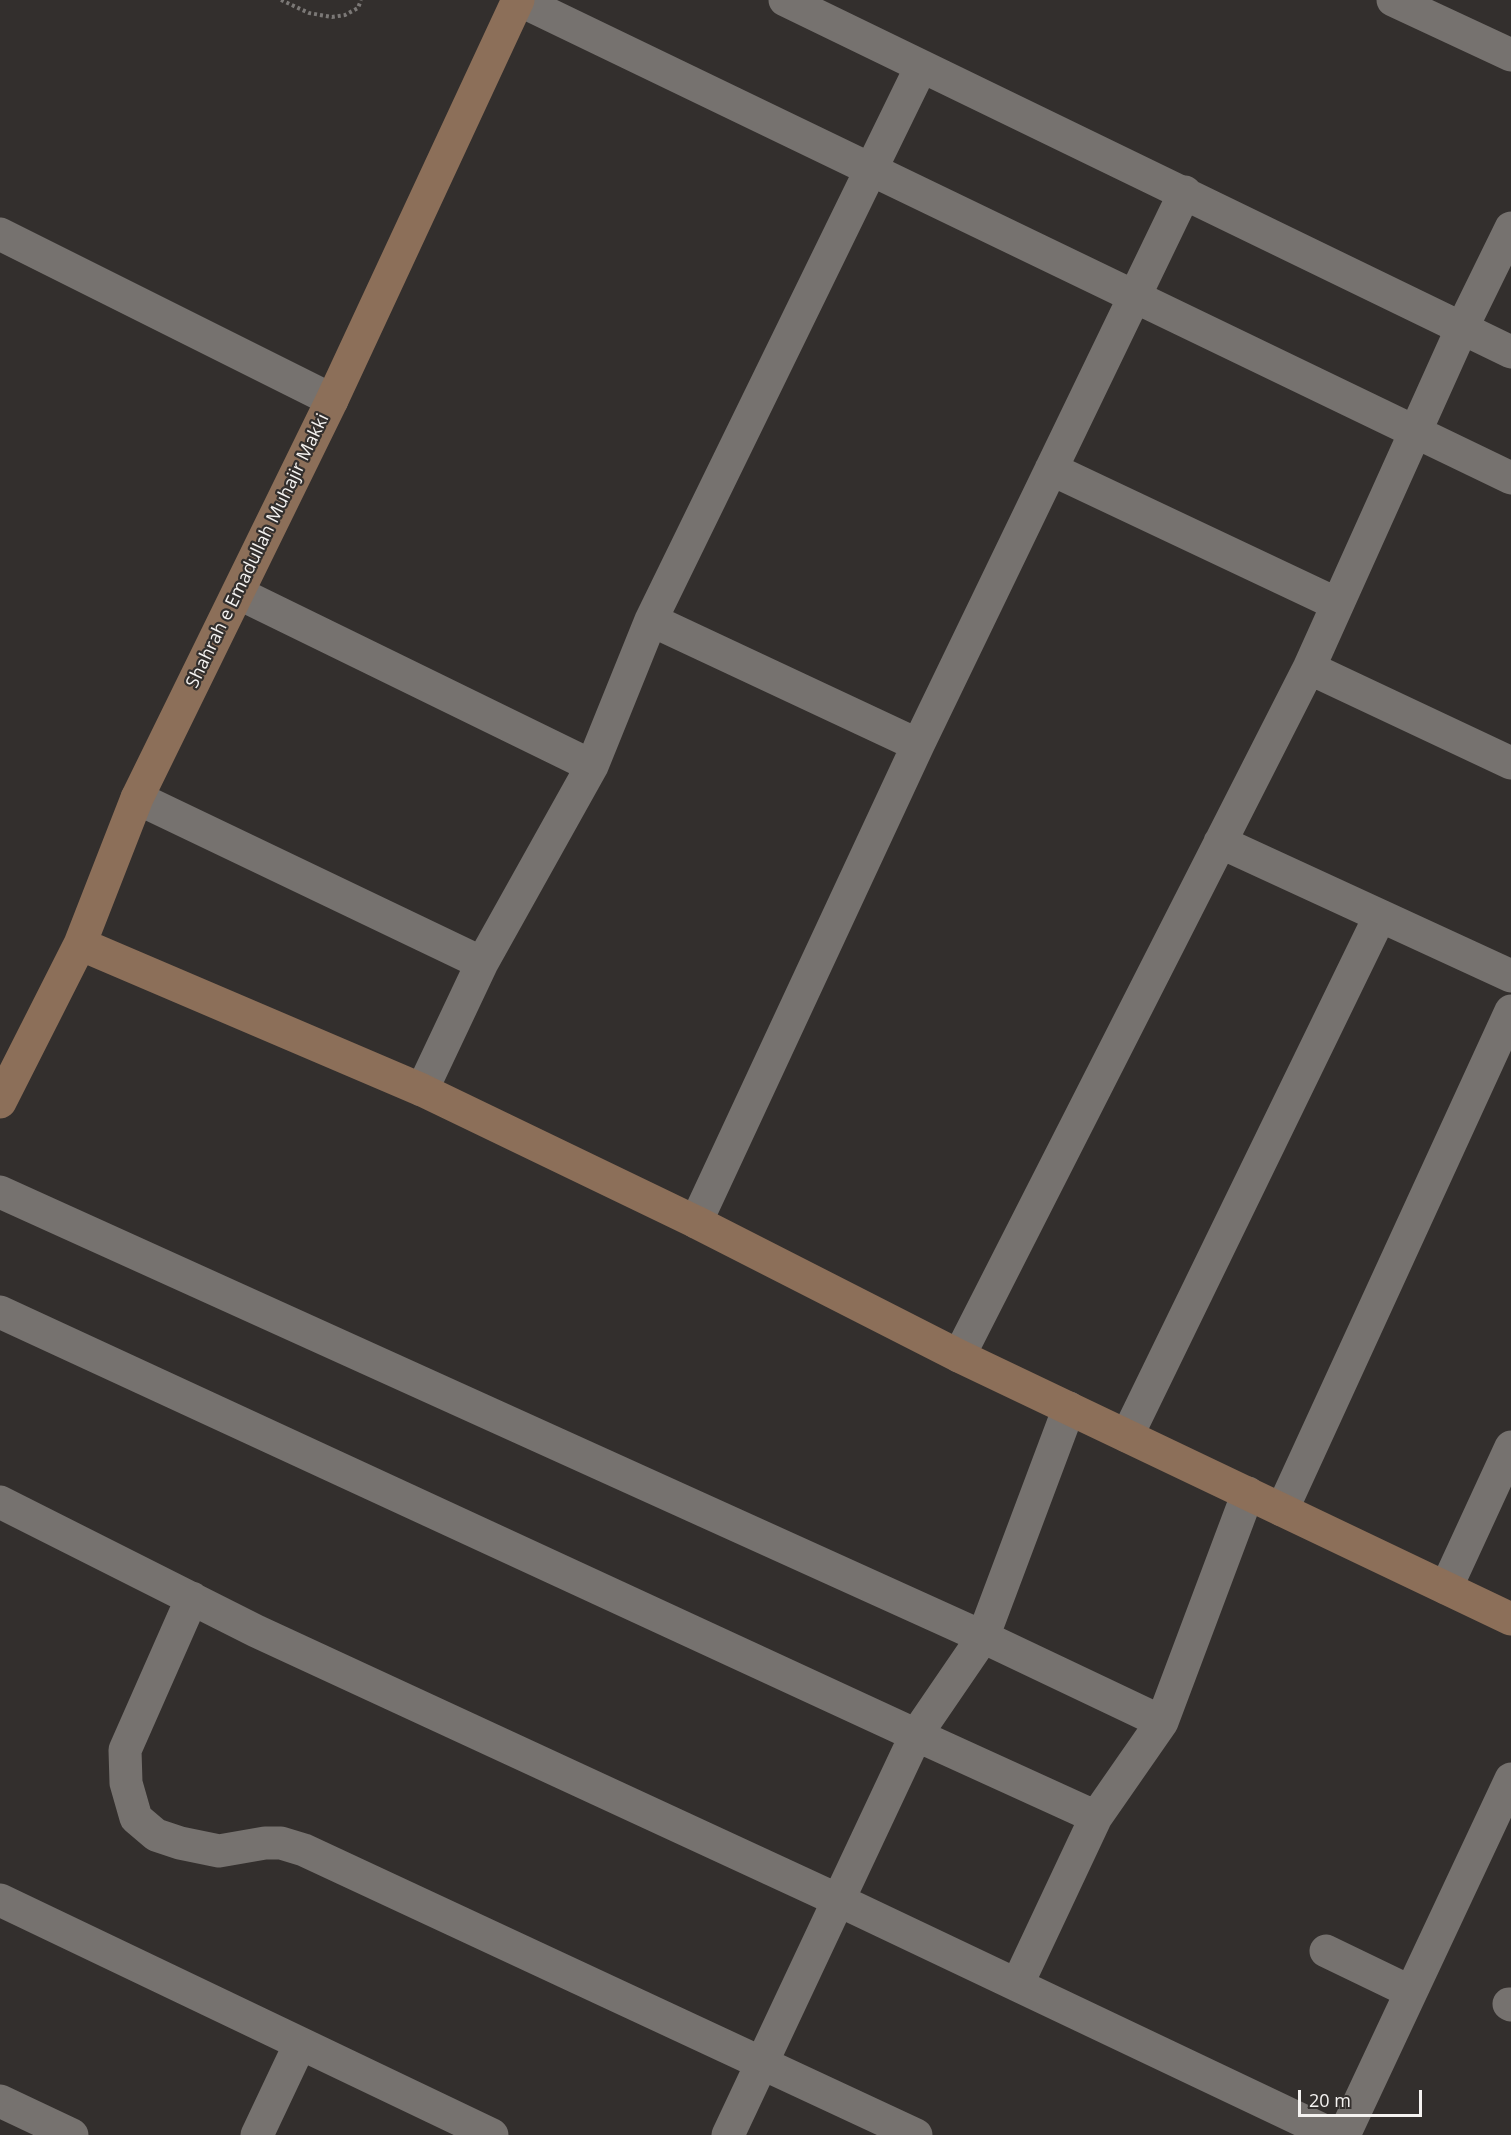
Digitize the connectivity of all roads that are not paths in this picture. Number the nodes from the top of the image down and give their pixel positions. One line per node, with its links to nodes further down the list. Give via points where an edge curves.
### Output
1 (518, 0): 6 (street); 13 (street, Shahrah e Emadullah Muhajir Makki)
2 (785, 0): 5 (street)
3 (1393, 0): 4 (street)
4 (1511, 55)
5 (921, 67): 6 (street); 7 (street)
6 (872, 169): 10 (street); 19 (street)
7 (1185, 192): 10 (street); 11 (street)
8 (1511, 228): 11 (street)
9 (0, 234): 13 (street)
10 (1135, 297): 14 (street); 15 (street)
11 (1462, 328): 12 (street); 14 (street)
12 (1511, 352)
13 (332, 400): 17 (street, Shahrah e Emadullah Muhajir Makki)
14 (1415, 432): 16 (street); 18 (street)
15 (1051, 469): 18 (street); 21 (street)
16 (1511, 478)
17 (238, 593): 23 (street); 24 (street, Shahrah e Emadullah Muhajir Makki)
18 (1337, 604): 20 (street)
19 (651, 620): 21 (street); 23 (street)
20 (1309, 668): 22 (street); 25 (street)
21 (918, 745): 34 (street)
22 (1511, 763)
23 (592, 766): 28 (street)
24 (137, 798): 27 (street, Shahrah e Emadullah Muhajir Makki); 28 (street)
25 (1220, 842): 26 (street); 36 (street)
26 (1380, 916): 29 (street); 38 (street)
27 (80, 944): 31 (street); 32 (street, Shahrah e Emadullah Muhajir Makki)
28 (482, 963): 31 (street)
29 (1511, 976)
30 (1511, 1011): 42 (street)
31 (422, 1090): 34 (street)
32 (0, 1102)
33 (0, 1192): 46 (street)
34 (696, 1222): 36 (street)
35 (0, 1312): 48 (street)
36 (959, 1356): 37 (street)
37 (1069, 1408): 38 (street); 46 (street)
38 (1127, 1436): 40 (street)
39 (1511, 1447): 43 (street)
40 (1248, 1493): 42 (street); 47 (street)
41 (0, 1502): 44 (street)
42 (1282, 1510): 43 (street)
43 (1446, 1588): 45 (street)
44 (192, 1598): 52 (street); 57 (street, via 125,1750 126,1783 136,1818 156,1835 219,1851 265,1843 304,1850)
45 (1511, 1619)
46 (983, 1636): 47 (street); 48 (street)
47 (1162, 1722): 50 (street)
48 (916, 1736): 50 (street); 52 (street)
49 (1511, 1779): 55 (street)
50 (1096, 1817): 54 (street)
51 (0, 1900): 56 (street)
52 (838, 1900): 54 (street); 57 (street)
53 (1326, 1951): 55 (street)
54 (1017, 1985): 64 (street)
55 (1411, 1992): 65 (street)
56 (300, 2044): 60 (street); 61 (street)
57 (762, 2062): 62 (street); 63 (street)
58 (0, 2101): 59 (street)
59 (72, 2135)
60 (257, 2135)
61 (492, 2135)
62 (728, 2135)
63 (916, 2135)
64 (1333, 2135)
65 (1344, 2135)

